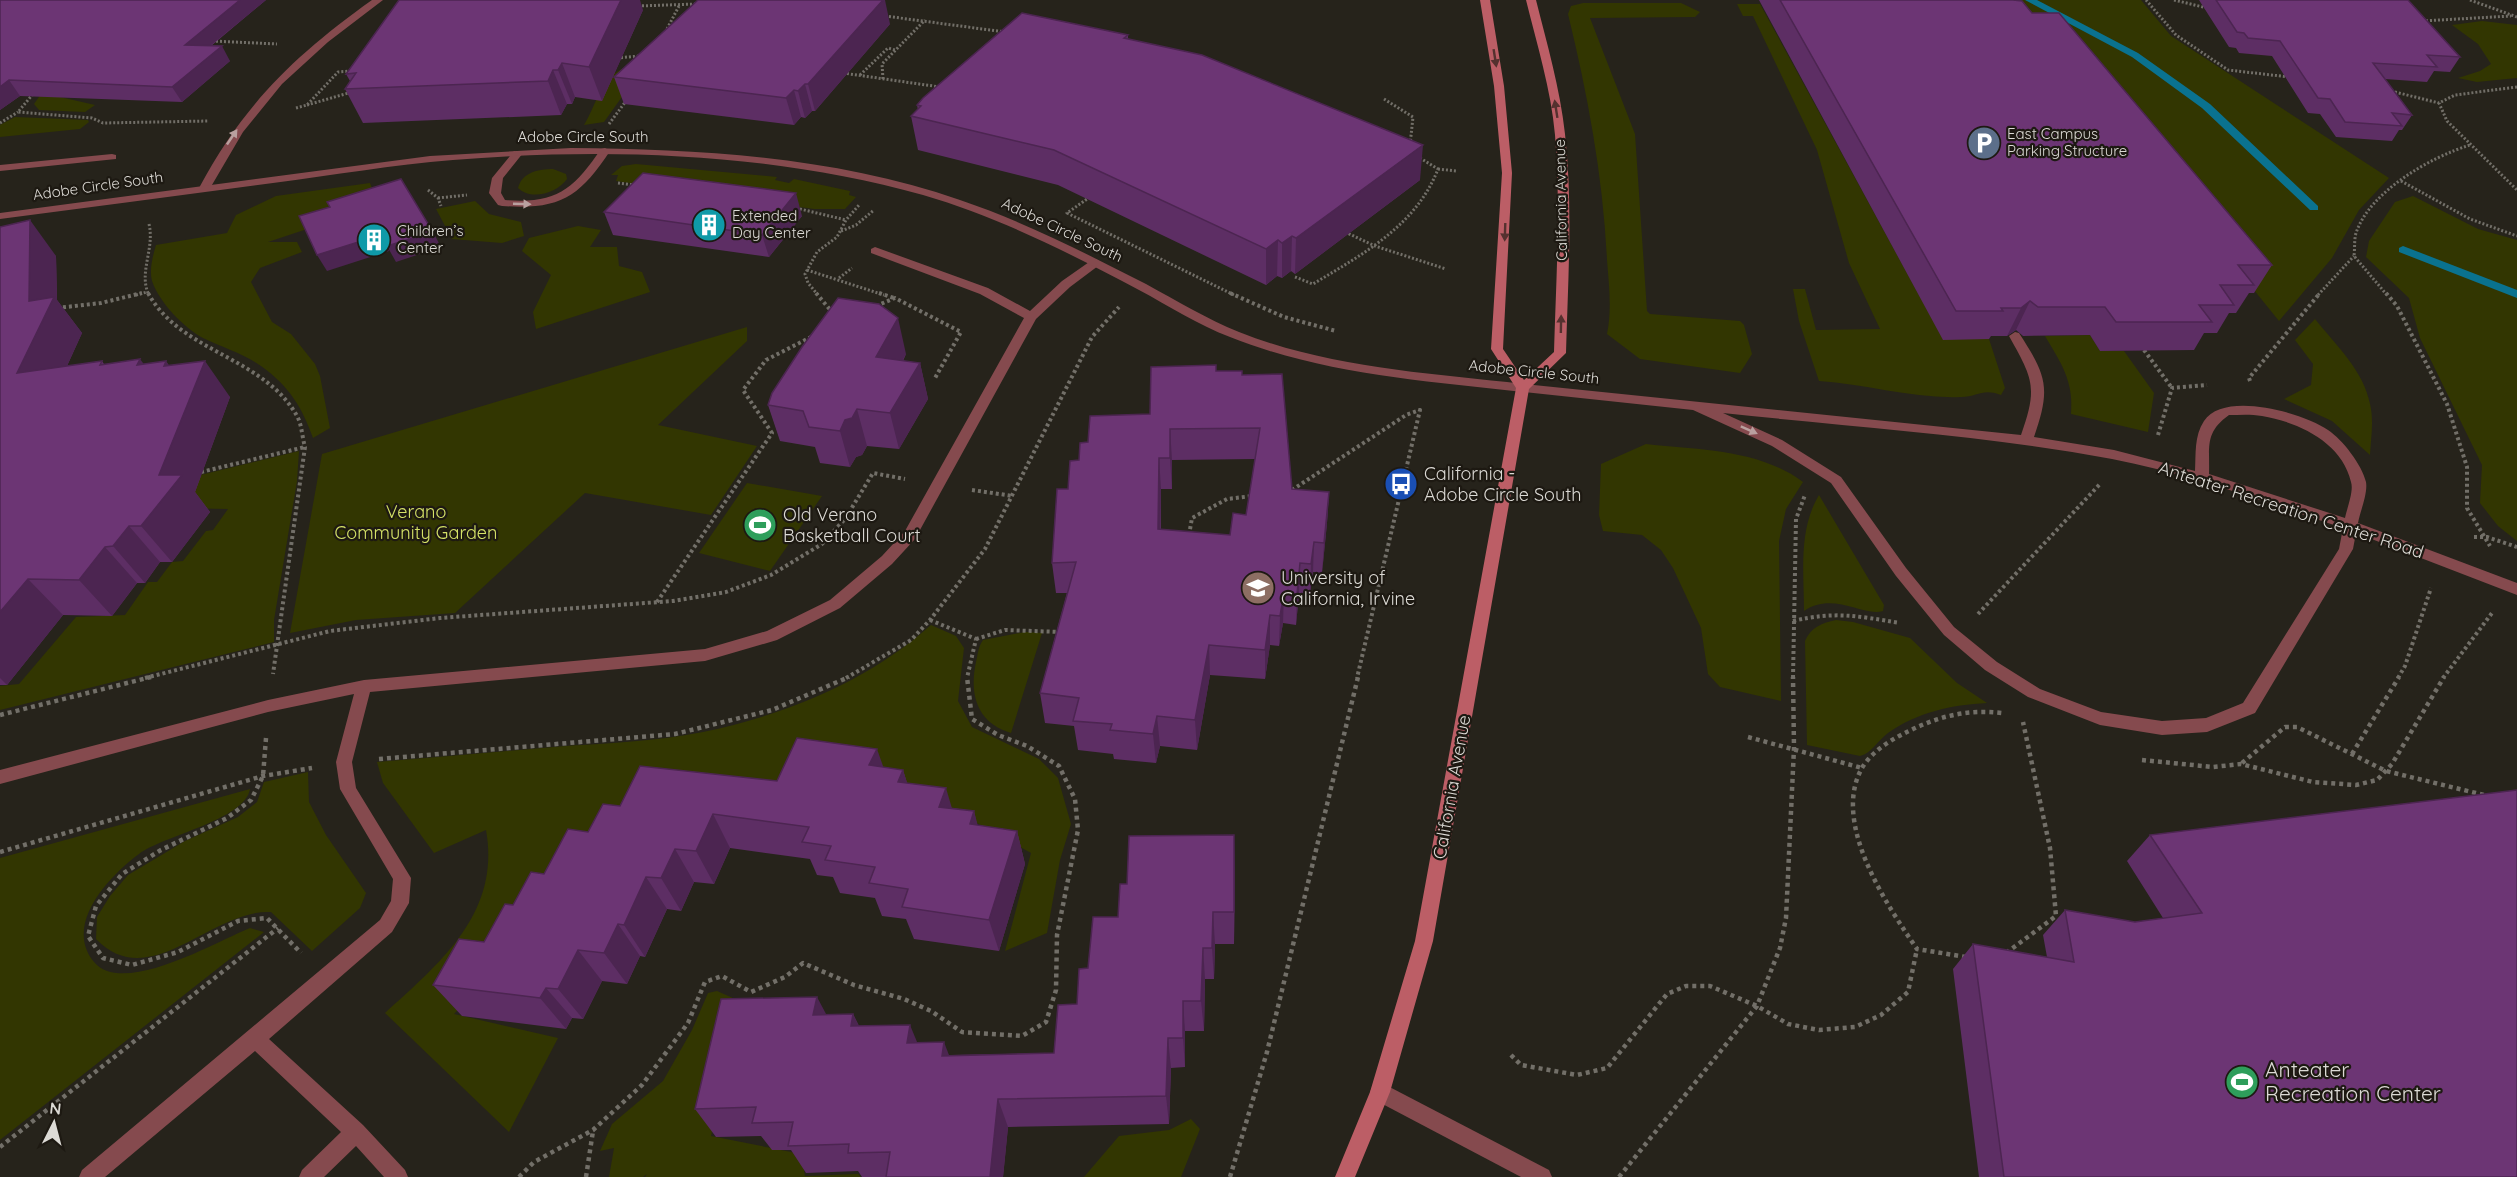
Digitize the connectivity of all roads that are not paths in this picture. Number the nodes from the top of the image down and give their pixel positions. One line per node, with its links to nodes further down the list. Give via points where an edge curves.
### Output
1 (378, 0): 8 (street, one-way to 1, via 228,143 276,83 314,47)
2 (1485, 0): 14 (main road, one-way to 14, via 1499,86 1506,173 1497,349)
3 (1531, 0): 14 (main road, California Avenue, one-way to 3, via 1560,353 1564,203 1555,102)
4 (604, 151): 5 (street, Adobe Circle South); 5 (street, one-way to 4, via 498,178 495,193 502,203 526,206 552,202 574,191 587,179); 11 (street, Adobe Circle South, via 747,159 869,180 926,193 996,217)
5 (518, 153): 8 (street, Adobe Circle South, via 366,166)
6 (111, 157): 7 (street)
7 (0, 168)
8 (205, 188): 9 (street, Adobe Circle South)
9 (0, 216)
10 (875, 251): 12 (street, via 984,291)
11 (1096, 263): 12 (street, via 1065,284); 14 (street, Adobe Circle South, via 1233,334 1287,354 1349,368)
12 (1032, 317): 20 (street, via 910,535 888,560 835,604 772,636 705,655)
13 (2014, 336): 16 (street, via 2041,389)
14 (1523, 388): 15 (street, Adobe Circle South); 23 (main road, California Avenue, via 1424,941)
15 (1696, 406): 16 (street, Adobe Circle South); 18 (street, one-way to 18, via 1777,443 1836,480 1948,631 1991,666 2034,693 2100,718 2162,728 2207,725 2249,708 2346,549)
16 (2026, 440): 17 (street, Anteater Recreation Center Road, via 2114,454)
17 (2202, 477): 18 (street, Anteater Recreation Center Road); 18 (street, via 2204,438 2210,422 2226,411 2260,411 2291,419 2323,433 2344,453 2359,483)
18 (2352, 526): 19 (street, Anteater Recreation Center Road)
19 (2517, 589)
20 (364, 686): 21 (street, via 268,706); 22 (street, via 344,762 348,789 402,878 400,903 386,926)
21 (0, 777)
22 (255, 1038): 24 (street); 25 (street)
23 (1380, 1092): 28 (main road, California Avenue); 29 (street)
24 (356, 1132): 26 (street); 27 (street)
25 (89, 1177)
26 (309, 1177)
27 (398, 1177)
28 (1345, 1177)
29 (1542, 1177)

